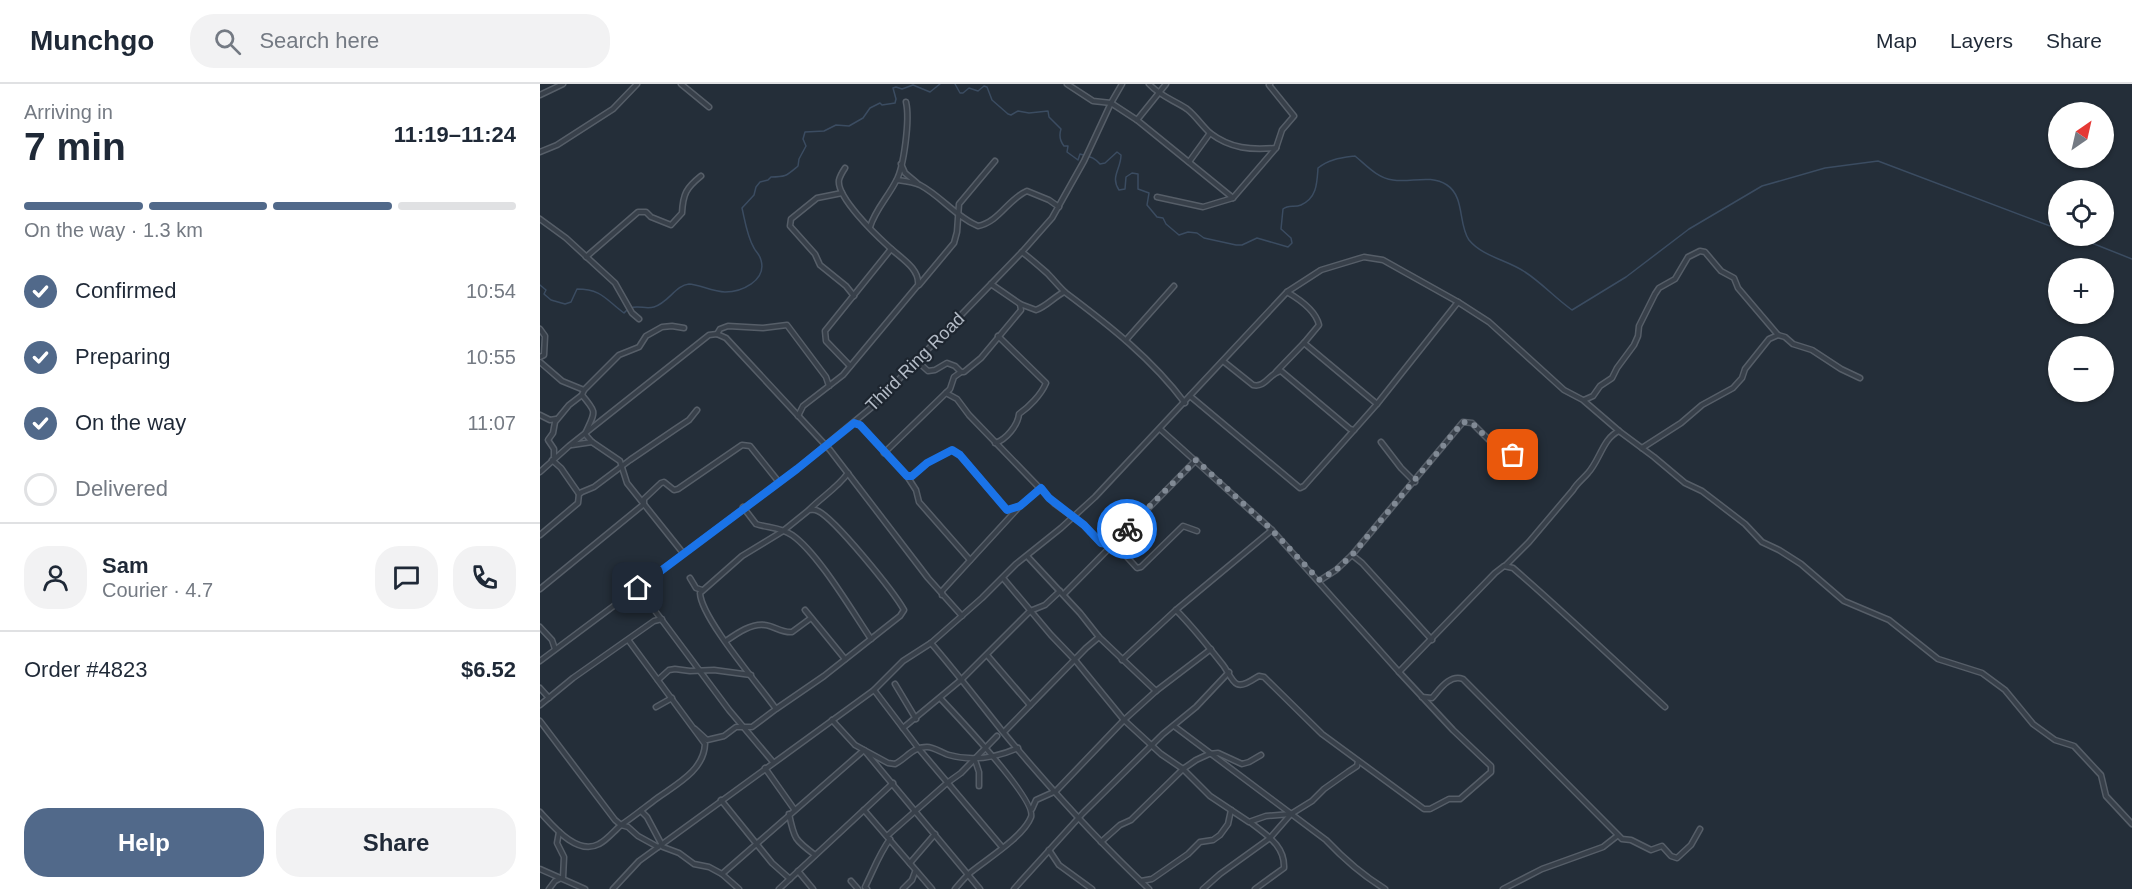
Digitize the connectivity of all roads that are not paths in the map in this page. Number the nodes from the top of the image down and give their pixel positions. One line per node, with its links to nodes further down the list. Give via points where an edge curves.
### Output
1 (563, 84): 10 (street)
2 (637, 84): 17 (street, via 613,109)
3 (681, 84): 13 (street)
4 (1067, 84): 12 (street, via 1093,101)
5 (1122, 84): 12 (street, Third Ring Road)
6 (1149, 84): 9 (street)
7 (1166, 84): 9 (street)
8 (1269, 84): 16 (street, via 1294,116 1282,130)
9 (1159, 94): 14 (street); 15 (street, via 1188,110)
10 (540, 95)
11 (906, 102): 18 (street, via 909,112)
12 (1111, 103): 14 (street); 28 (street, Third Ring Road)
13 (709, 107)
14 (1137, 120): 20 (street)
15 (1210, 133): 16 (street, via 1231,146); 20 (street)
16 (1276, 148): 27 (street)
17 (540, 152)
18 (901, 160): 23 (street); 24 (street, via 901,168)
19 (995, 161): 29 (street, via 959,204)
20 (1189, 162): 27 (street)
21 (845, 168): 25 (street, via 839,179)
22 (701, 176): 34 (street, via 682,198 682,213 671,225 638,212)
23 (897, 180): 24 (street); 31 (street)
24 (917, 184): 29 (street)
25 (842, 193): 31 (street); 40 (street, via 817,198 791,219 790,226 820,265)
26 (1157, 197): 27 (street, via 1203,207)
27 (1233, 198)
28 (1059, 207): 29 (street, via 1027,191 986,225 978,226); 33 (street, Third Ring Road)
29 (959, 215): 35 (street, via 954,243)
30 (540, 219): 34 (street)
31 (870, 227): 32 (street)
32 (891, 249): 35 (street); 40 (street)
33 (1023, 252): 36 (street, Third Ring Road); 38 (street)
34 (586, 257): 43 (street, via 615,283)
35 (921, 280): 55 (street)
36 (991, 284): 42 (street); 52 (street, Third Ring Road)
37 (1174, 286): 49 (street)
38 (1065, 292): 42 (street, via 1044,308 1036,310); 49 (street)
39 (1287, 292): 41 (street, via 1321,270 1364,258 1383,260); 50 (street, via 1317,319 1318,325); 53 (street)
40 (854, 296): 55 (street, via 824,335)
41 (1458, 302): 63 (street, via 1489,322 1564,390); 65 (street)
42 (1020, 304): 48 (street, via 1020,313)
43 (639, 319)
44 (540, 328): 51 (street, via 545,336 544,354)
45 (684, 328): 60 (street, via 662,327 646,336 639,347 619,355)
46 (717, 334): 59 (street, via 728,326 787,325); 68 (street, via 726,338); 74 (street, via 709,335)
47 (1778, 335): 58 (street); 63 (street, via 1734,278 1721,271 1705,252 1692,253 1675,279 1655,294 1634,345 1612,378); 80 (street, via 1769,339 1732,388)
48 (998, 336): 56 (street, via 981,358); 77 (street, via 1046,383 1019,414 1017,423)
49 (1126, 340): 64 (street)
50 (1304, 343): 57 (street); 65 (street)
51 (540, 357)
52 (917, 361): 56 (street, via 928,371 947,363); 70 (street, Third Ring Road)
53 (1223, 361): 57 (street, via 1253,385 1262,385); 62 (street)
54 (540, 362): 60 (street)
55 (850, 366): 59 (street)
56 (961, 372): 61 (street)
57 (1276, 372): 72 (street, via 1281,371)
58 (1860, 378)
59 (829, 386): 68 (street, via 803,406)
60 (583, 392): 69 (street); 74 (street, via 594,411)
61 (946, 393): 77 (street, via 957,399); 81 (street)
62 (1190, 396): 64 (street); 72 (street, via 1300,488)
63 (1583, 400): 73 (street)
64 (1185, 403): 71 (street)
65 (1377, 404): 72 (street)
66 (697, 410): 85 (street, via 689,420)
67 (540, 415): 69 (street)
68 (798, 416): 79 (street)
69 (554, 420): 83 (street, via 548,441 554,449)
70 (854, 423): 79 (street, Third Ring Road); 81 (street)
71 (1160, 429): 84 (street); 97 (street)
72 (1354, 430)
73 (1619, 431): 80 (street); 107 (street, via 1610,437 1589,472)
74 (585, 434): 75 (street); 78 (street)
75 (592, 442): 78 (street); 85 (street, via 616,457)
76 (1381, 442): 90 (street)
77 (995, 443): 91 (street)
78 (569, 446): 83 (street)
79 (825, 446): 87 (street); 89 (street, Third Ring Road)
80 (1641, 448): 204 (street, via 1745,524 1762,542 1801,564 1844,601 1889,620 1938,659 1982,673 2005,690 2033,724 2055,740 2073,746 2094,768 2101,776 2106,796)
81 (884, 453): 88 (street)
82 (1513, 455): 90 (street, via 1506,457 1467,421)
83 (553, 459): 86 (street); 92 (street)
84 (1196, 460): 98 (street); 102 (street)
85 (621, 466): 92 (street); 93 (street, via 627,483)
86 (540, 472)
87 (848, 473): 96 (street); 115 (street)
88 (907, 476): 94 (street, via 952,450 1007,510); 106 (street, via 919,502)
89 (778, 481): 93 (street, via 750,446 742,445 678,489 661,483 644,499); 95 (street, Third Ring Road)
90 (1415, 482): 105 (street)
91 (1041, 488): 94 (street); 97 (street)
92 (579, 494): 101 (street, via 578,503)
93 (644, 504): 103 (street); 112 (street)
94 (1020, 506): 106 (street)
95 (743, 507): 99 (street, via 756,524); 103 (street, Third Ring Road)
96 (809, 510): 99 (street); 126 (street, via 820,512 837,528 904,610)
97 (1073, 517): 102 (street, via 1101,543); 104 (street)
98 (1272, 530): 110 (street); 117 (street)
99 (783, 531): 113 (street, via 742,556); 126 (street, via 815,559)
100 (1197, 531): 102 (street, via 1183,526 1137,568)
101 (540, 535)
102 (1112, 545): 114 (street)
103 (683, 553): 111 (street, Third Ring Road)
104 (1027, 555): 109 (street); 114 (street)
105 (1352, 555): 110 (street); 128 (street)
106 (970, 560): 115 (street, via 942,591)
107 (1504, 566): 128 (street); 159 (street, via 1513,568 1566,613)
108 (690, 578): 113 (street)
109 (1003, 578): 118 (street); 120 (street)
110 (1319, 580): 144 (street)
111 (638, 588): 119 (street); 131 (street, Third Ring Road)
112 (540, 589)
113 (702, 590): 130 (street, via 702,606)
114 (1062, 593): 118 (street); 125 (street)
115 (942, 596): 120 (street)
116 (805, 610): 121 (street)
117 (1176, 610): 134 (street); 138 (street)
118 (1030, 611): 135 (street); 137 (street)
119 (658, 613): 122 (street); 123 (street)
120 (962, 616): 132 (street)
121 (811, 618): 130 (street, via 792,632 756,626); 136 (street)
122 (662, 619): 123 (street); 141 (street)
123 (654, 621): 129 (street)
124 (540, 627): 127 (street)
125 (1099, 637): 137 (street); 138 (street)
126 (871, 639): 136 (street)
127 (552, 640): 131 (street); 133 (street)
128 (1432, 640): 144 (street)
129 (628, 641): 147 (street); 153 (street)
130 (726, 641): 140 (street)
131 (562, 643): 133 (street, Third Ring Road)
132 (931, 644): 146 (street); 150 (street, via 903,661)
133 (555, 649): 139 (street, Third Ring Road)
134 (1211, 649): 143 (street); 151 (street)
135 (987, 655): 146 (street); 157 (street)
136 (845, 659): 160 (street)
137 (1075, 660): 157 (street); 163 (street)
138 (1122, 660): 151 (street)
139 (540, 661)
140 (744, 666): 142 (street); 145 (street)
141 (700, 670): 142 (street); 147 (street, via 669,670); 167 (street)
142 (740, 672): 145 (street)
143 (1229, 672): 165 (street); 182 (street, via 1238,685 1264,677 1322,734)
144 (1400, 672): 152 (street)
145 (752, 675): 160 (street)
146 (962, 679): 155 (street); 170 (street)
147 (658, 680): 154 (street)
148 (895, 684): 161 (street)
149 (540, 688): 153 (street)
150 (874, 690): 162 (street); 168 (street)
151 (1156, 692): 163 (street)
152 (1422, 697): 182 (street, via 1486,759 1491,772 1460,799 1449,799 1427,810); 209 (street, via 1432,698 1452,678 1463,679)
153 (549, 698): 156 (street)
154 (672, 698): 158 (street); 169 (street)
155 (940, 698): 161 (street); 174 (street)
156 (540, 705)
157 (1030, 705): 170 (street)
158 (656, 707)
159 (1665, 707)
160 (776, 709): 166 (street)
161 (916, 719): 168 (street)
162 (832, 720): 177 (street); 183 (street)
163 (1125, 720): 173 (street); 189 (street)
164 (540, 721): 205 (street)
165 (1173, 726): 173 (street); 178 (street)
166 (752, 727): 167 (street); 171 (street)
167 (744, 728): 169 (street, via 707,740); 171 (street)
168 (903, 728): 176 (street)
169 (695, 729): 198 (street, via 705,744 698,764 685,779)
170 (1004, 732): 175 (street)
171 (751, 736): 183 (street)
172 (997, 736): 174 (street)
173 (1151, 745): 185 (street); 202 (street)
174 (985, 747): 180 (street); 181 (street)
175 (1018, 748): 180 (street); 189 (street)
176 (919, 749): 177 (street, via 895,764); 181 (street, via 931,747 956,757); 187 (street)
177 (864, 750): 186 (street); 193 (street)
178 (1209, 754): 179 (street, via 1218,753 1242,764); 185 (street); 201 (street)
179 (1261, 755)
180 (992, 757): 181 (street); 192 (street)
181 (975, 759): 187 (street); 188 (street)
182 (1358, 760): 201 (street, via 1357,766)
183 (773, 762): 184 (street)
184 (765, 768): 190 (street); 193 (street)
185 (1184, 769): 197 (street, via 1210,796); 213 (street, via 1131,820)
186 (893, 783): 194 (street); 195 (street)
187 (947, 783): 195 (street); 215 (street)
188 (978, 786)
189 (1056, 791): 191 (street); 202 (street)
190 (721, 800): 212 (street); 214 (street)
191 (1036, 800): 192 (street); 196 (street)
192 (1027, 801): 196 (street)
193 (794, 809): 200 (street)
194 (864, 810): 210 (street); 217 (street)
195 (915, 810): 208 (street); 210 (street)
196 (1032, 810): 215 (street, via 1020,832)
197 (1231, 810): 203 (street); 229 (street, via 1220,835 1200,842 1152,879)
198 (641, 811): 205 (street); 214 (street)
199 (540, 812): 207 (street)
200 (789, 814): 212 (street); 217 (street, via 796,840)
201 (1291, 814): 203 (street); 211 (street); 247 (street, via 1366,878)
202 (1079, 818): 213 (street); 216 (street)
203 (1249, 822): 211 (street)
204 (2132, 824)
205 (621, 825): 207 (street, via 600,844 587,847); 214 (street)
206 (1700, 829): 209 (street, via 1677,858 1662,846 1651,850)
207 (559, 832): 225 (street, via 557,843 564,857)
208 (935, 834): 218 (street); 223 (street)
209 (1617, 836): 248 (street, via 1603,847 1542,869)
210 (888, 838): 218 (street); 238 (street)
211 (1270, 838): 230 (street); 246 (street, via 1279,847 1284,868)
212 (756, 842): 222 (street); 226 (street)
213 (1101, 842): 229 (street)
214 (659, 846): 222 (street); 233 (street, via 629,869)
215 (1002, 847): 223 (street)
216 (1048, 850): 243 (street); 244 (street, via 1059,865)
217 (815, 855): 220 (street)
218 (910, 863): 240 (street)
219 (540, 869): 224 (street)
220 (798, 871): 226 (street); 236 (street)
221 (915, 873): 239 (street)
222 (722, 874): 234 (street)
223 (969, 874): 241 (street); 242 (street)
224 (555, 875): 225 (street); 227 (street)
225 (562, 878): 227 (street); 232 (street)
226 (790, 879): 235 (street)
227 (555, 881): 231 (street)
228 (851, 881): 237 (street)
229 (1140, 881): 245 (street)
230 (1206, 888)
231 (549, 889)
232 (585, 889)
233 (613, 889)
234 (739, 889)
235 (779, 889)
236 (813, 889)
237 (858, 889)
238 (867, 889)
239 (903, 889)
240 (932, 889)
241 (955, 889)
242 (980, 889)
243 (1014, 889)
244 (1092, 889)
245 (1149, 889)
246 (1255, 889)
247 (1385, 889)
248 (1503, 889)

